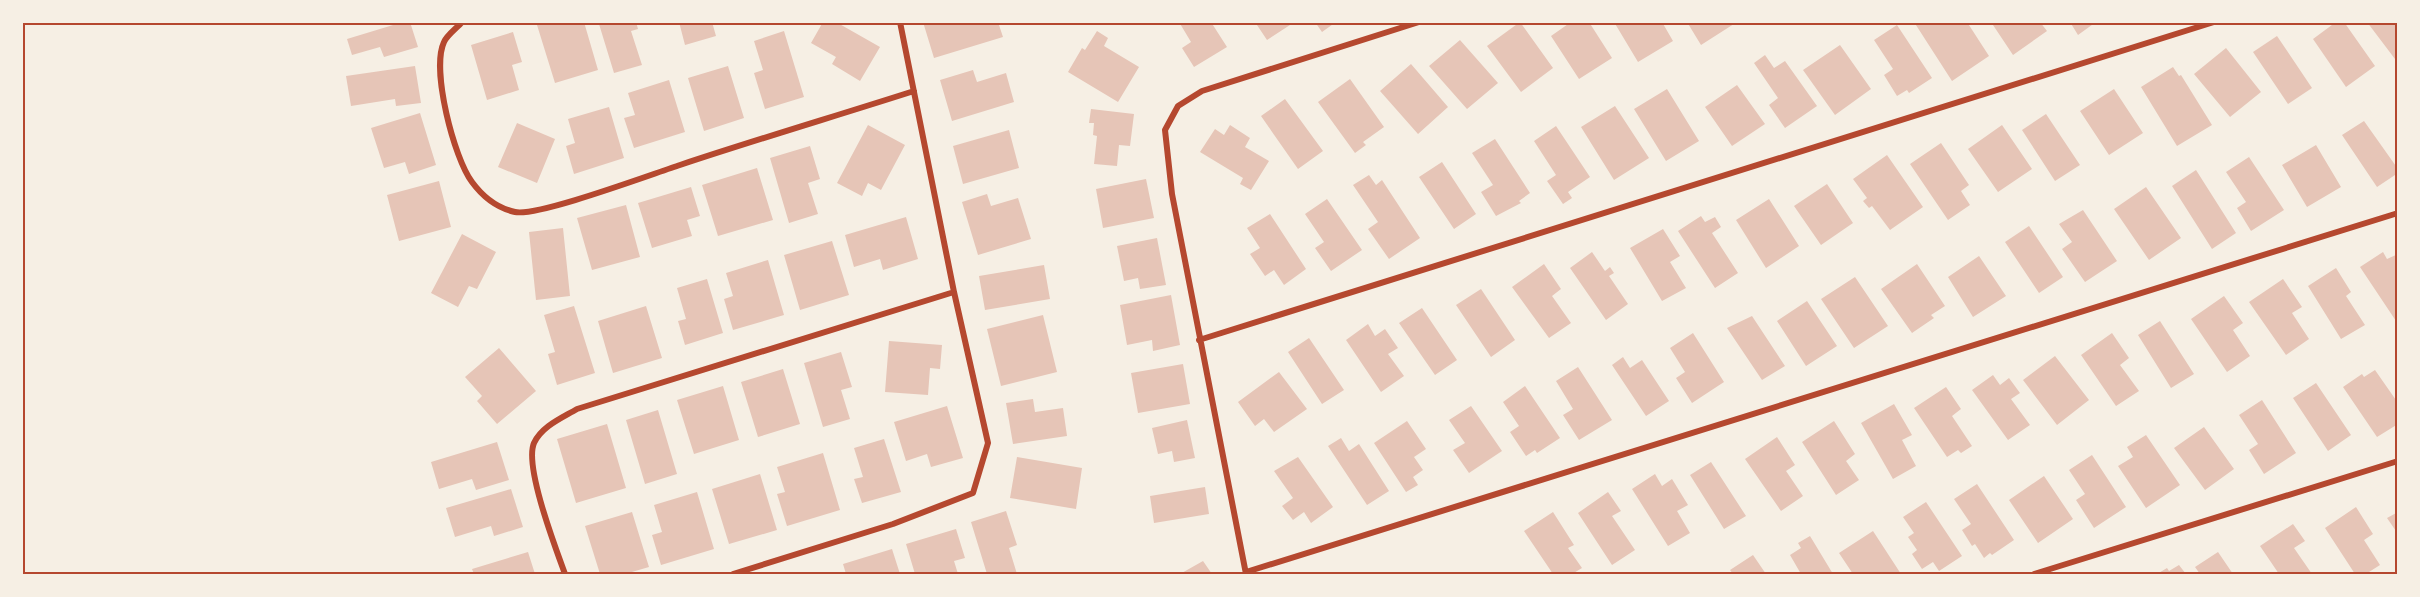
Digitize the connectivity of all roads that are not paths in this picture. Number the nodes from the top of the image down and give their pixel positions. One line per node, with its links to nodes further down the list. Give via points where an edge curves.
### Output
1 (462, 22): 5 (street, via 444,42 439,69 459,155 471,180 489,202 517,213 544,209)
2 (900, 22): 5 (street)
3 (1419, 22): 8 (street, via 1202,91 1178,106 1165,130 1166,157)
4 (2214, 22): 8 (street)
5 (914, 91): 7 (street)
6 (2397, 213): 10 (street)
7 (954, 292): 11 (street, via 577,409 550,424 534,444 534,474); 12 (street, via 988,443 973,493 893,524)
8 (1199, 340): 10 (street)
9 (2397, 460): 13 (street)
10 (1246, 573)
11 (565, 574)
12 (733, 574)
13 (2034, 574)

